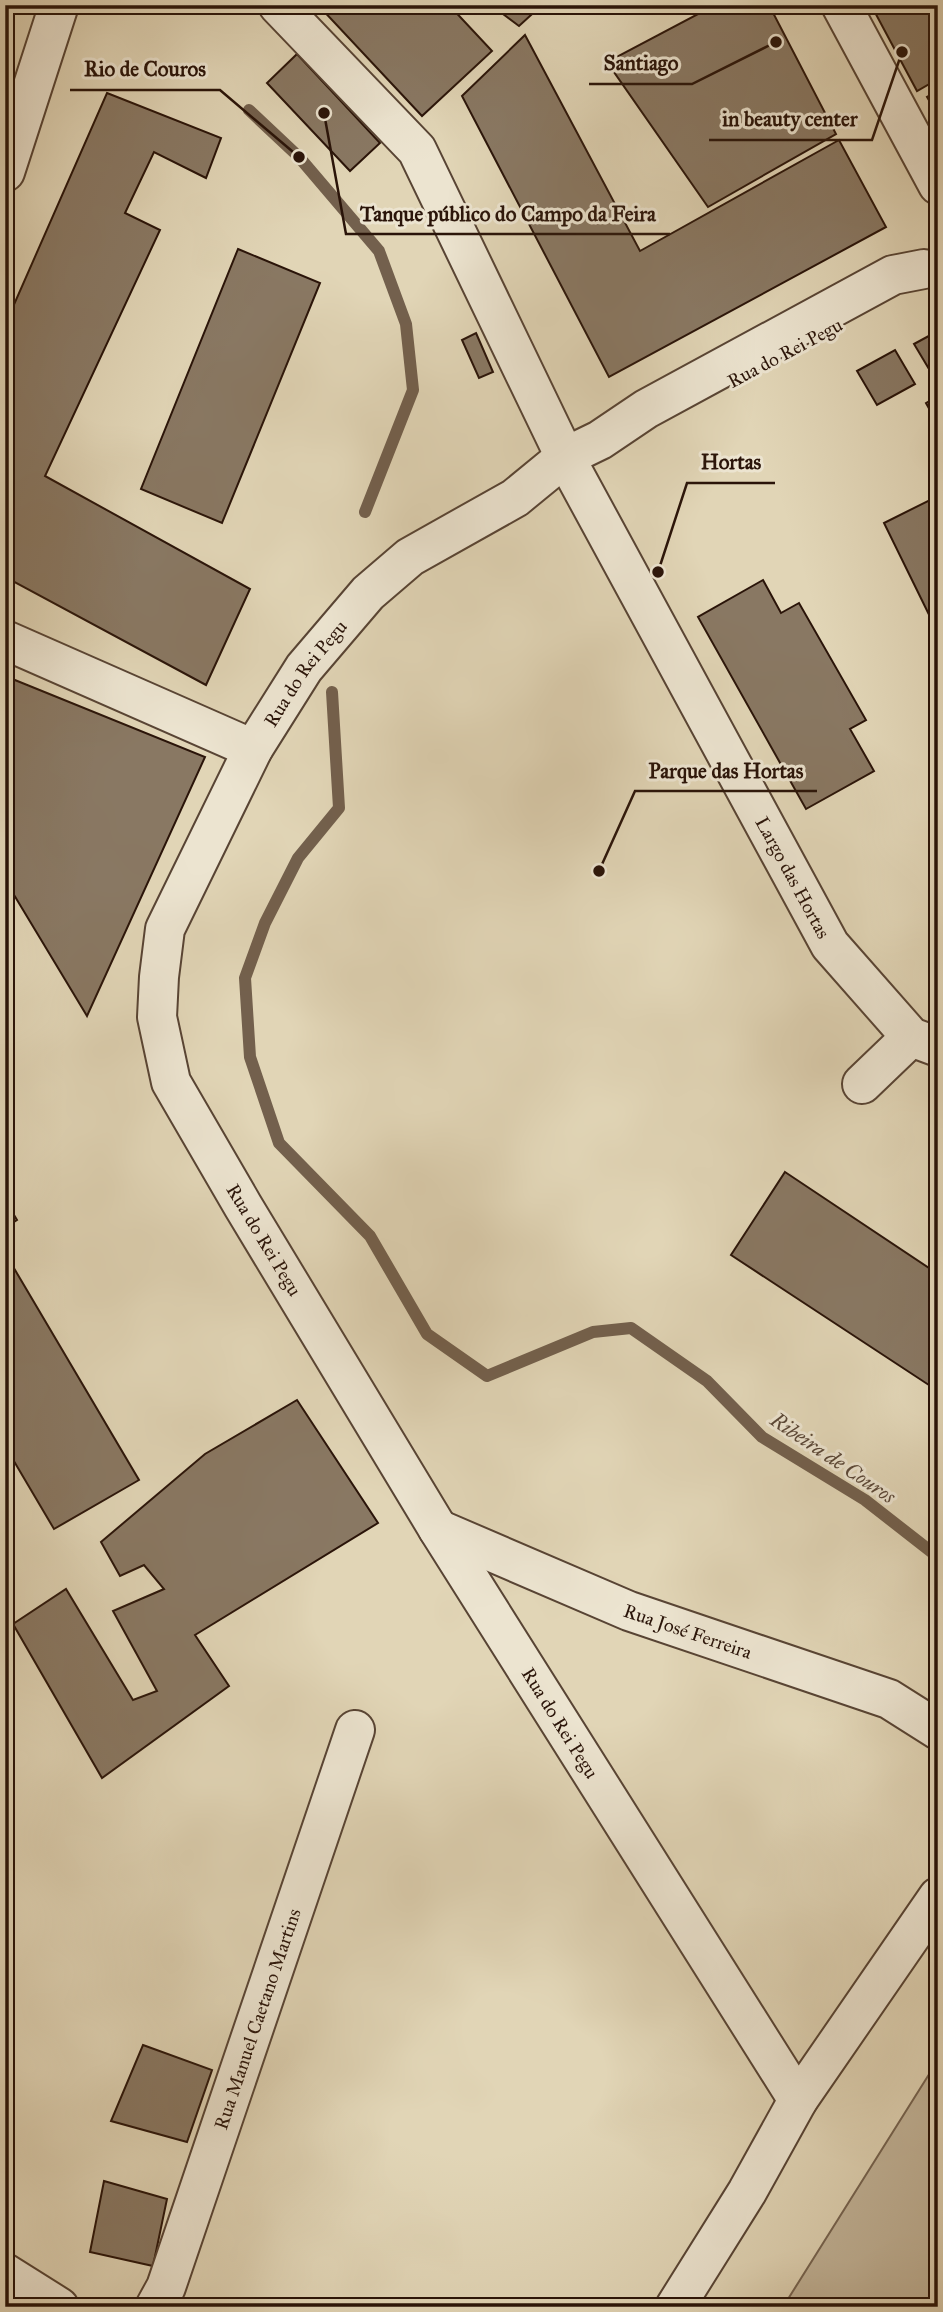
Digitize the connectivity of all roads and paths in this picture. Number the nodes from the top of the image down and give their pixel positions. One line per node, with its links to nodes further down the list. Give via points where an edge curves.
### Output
1 (59, 5): 4 (street)
2 (278, 5): 7 (street, Largo das Hortas, via 417,150)
3 (841, 5): 5 (street)
4 (5, 172)
5 (938, 185)
6 (931, 265): 7 (street, Rua do Rei Pegu, via 901,290 653,425 600,440)
7 (565, 457): 9 (street, Rua do Rei Pegu, via 515,498 410,557 368,593 304,668); 10 (street, Largo das Hortas, via 830,946)
8 (5, 640): 9 (street)
9 (253, 749): 12 (street, Rua do Rei Pegu, via 165,929 157,1017 172,1082)
10 (925, 1042): 11 (street, Largo das Hortas)
11 (862, 1084)
12 (438, 1529): 14 (street, Rua José Ferreira, via 629,1611 889,1699); 16 (street, Rua do Rei Pegu)
13 (355, 1730): 19 (street, Rua Manuel Caetano Martins, via 166,2287)
14 (938, 1730)
15 (938, 1897): 16 (street)
16 (798, 2100): 20 (street)
17 (5, 2273): 18 (street)
18 (60, 2307)
19 (155, 2307)
20 (675, 2307)

